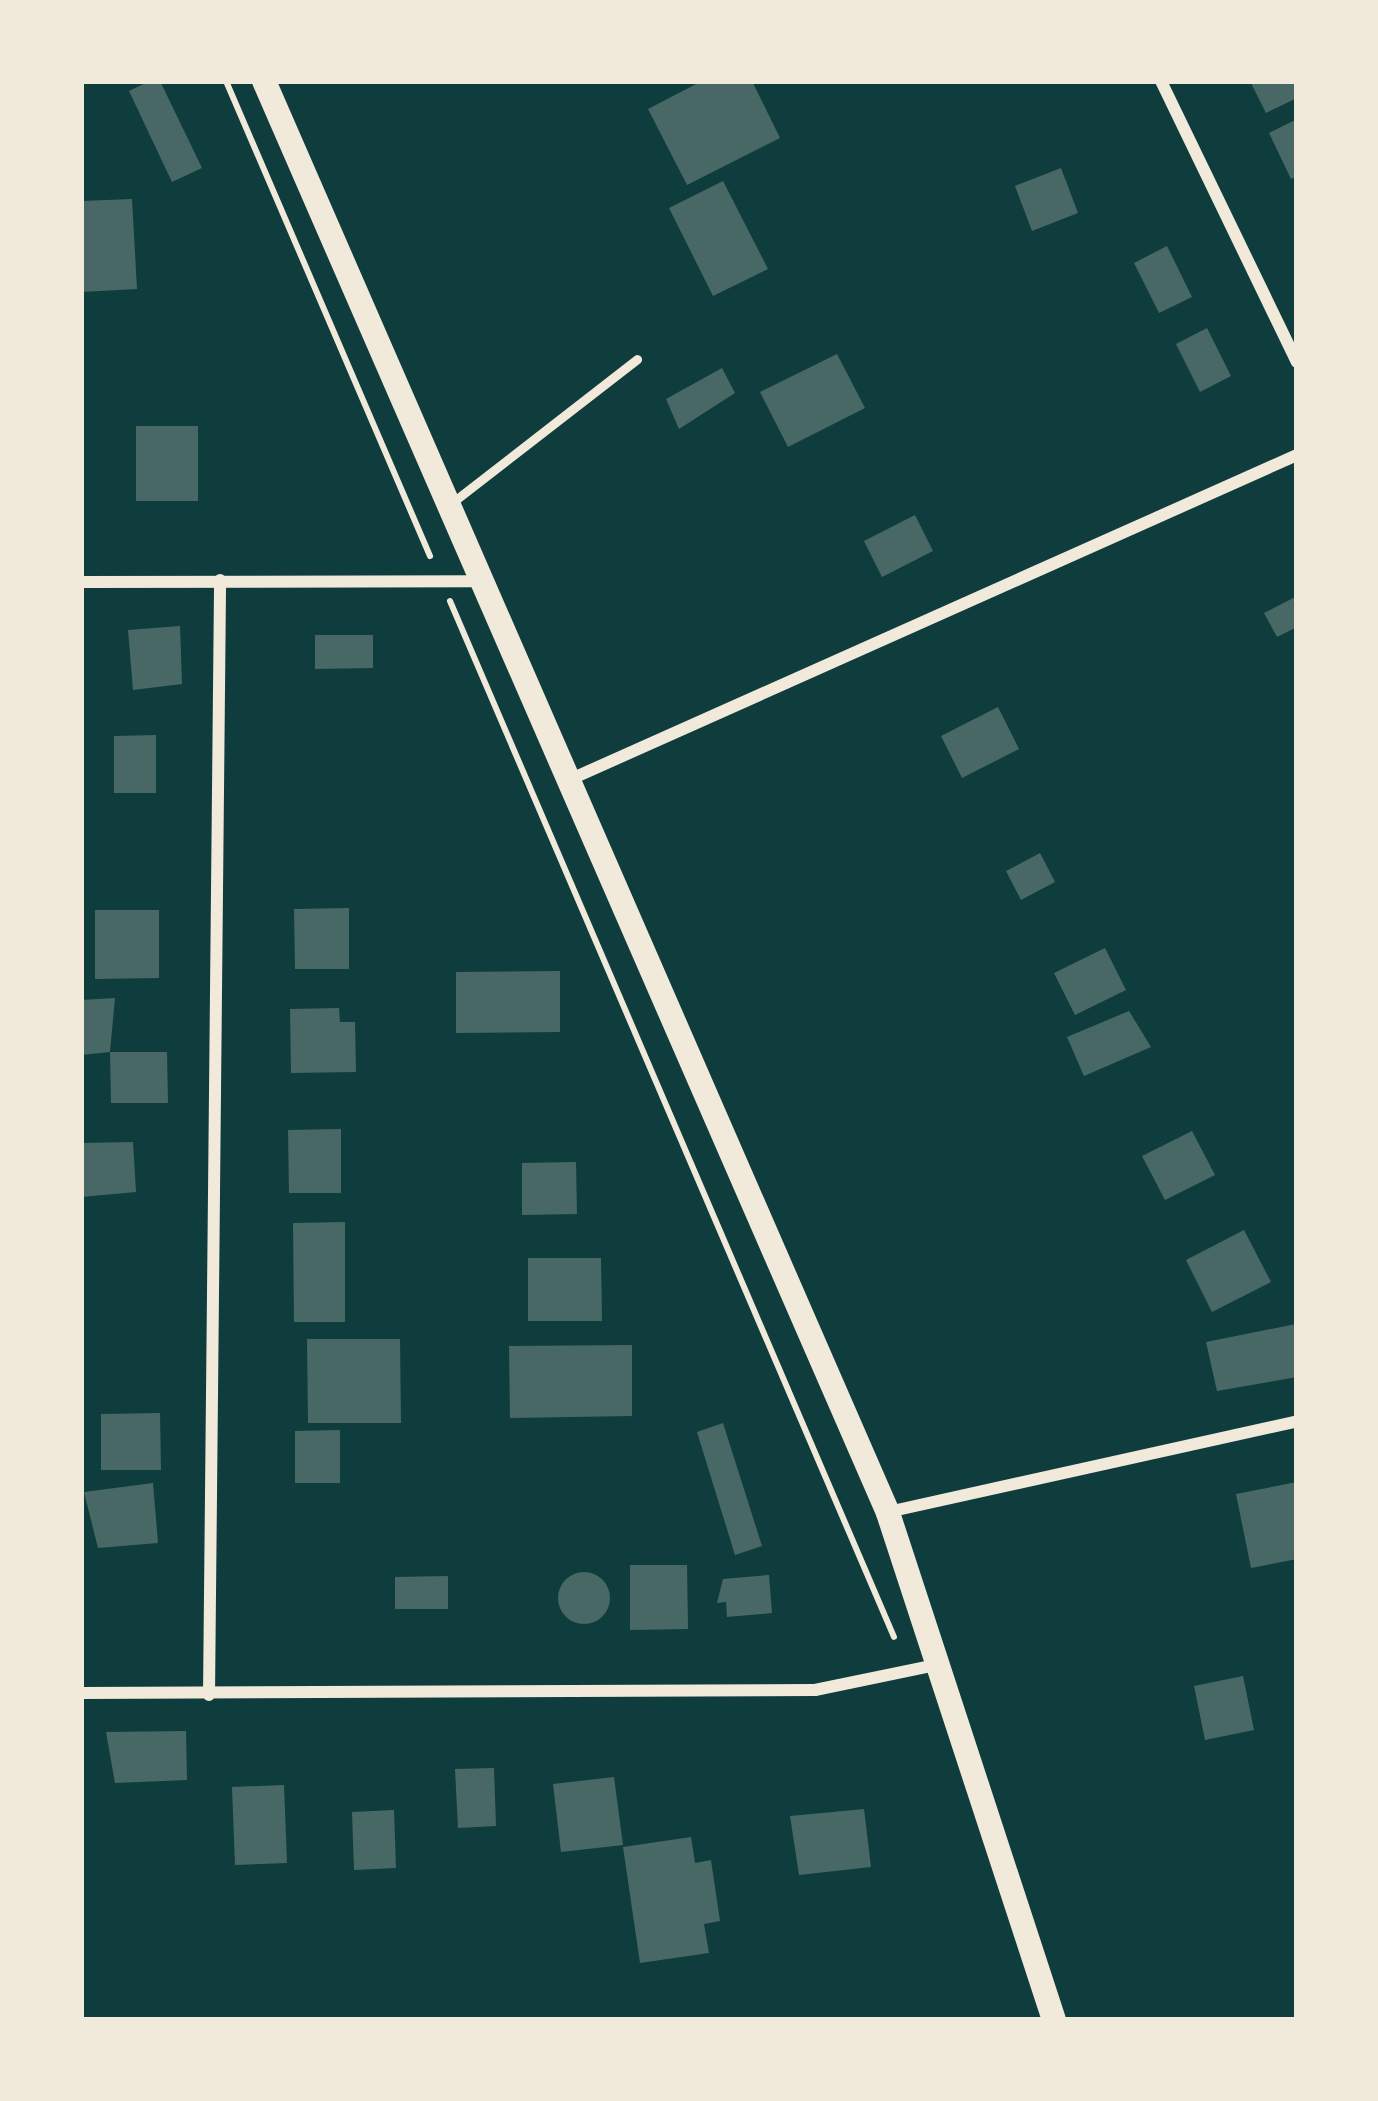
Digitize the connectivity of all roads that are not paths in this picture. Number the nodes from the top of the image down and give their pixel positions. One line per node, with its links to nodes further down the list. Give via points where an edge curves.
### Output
1 (264, 81): 6 (main road)
2 (1161, 81): 4 (street)
3 (637, 359): 6 (lane)
4 (1297, 362)
5 (1297, 455): 10 (street)
6 (445, 508): 8 (main road)
7 (220, 580): 8 (street); 9 (street); 15 (street)
8 (478, 581): 10 (main road)
9 (81, 582)
10 (571, 778): 12 (main road)
11 (1297, 1421): 12 (street)
12 (888, 1513): 13 (main road)
13 (942, 1664): 15 (street, via 815,1690); 16 (main road)
14 (81, 1693): 15 (street)
15 (209, 1695)
16 (1054, 2020)

